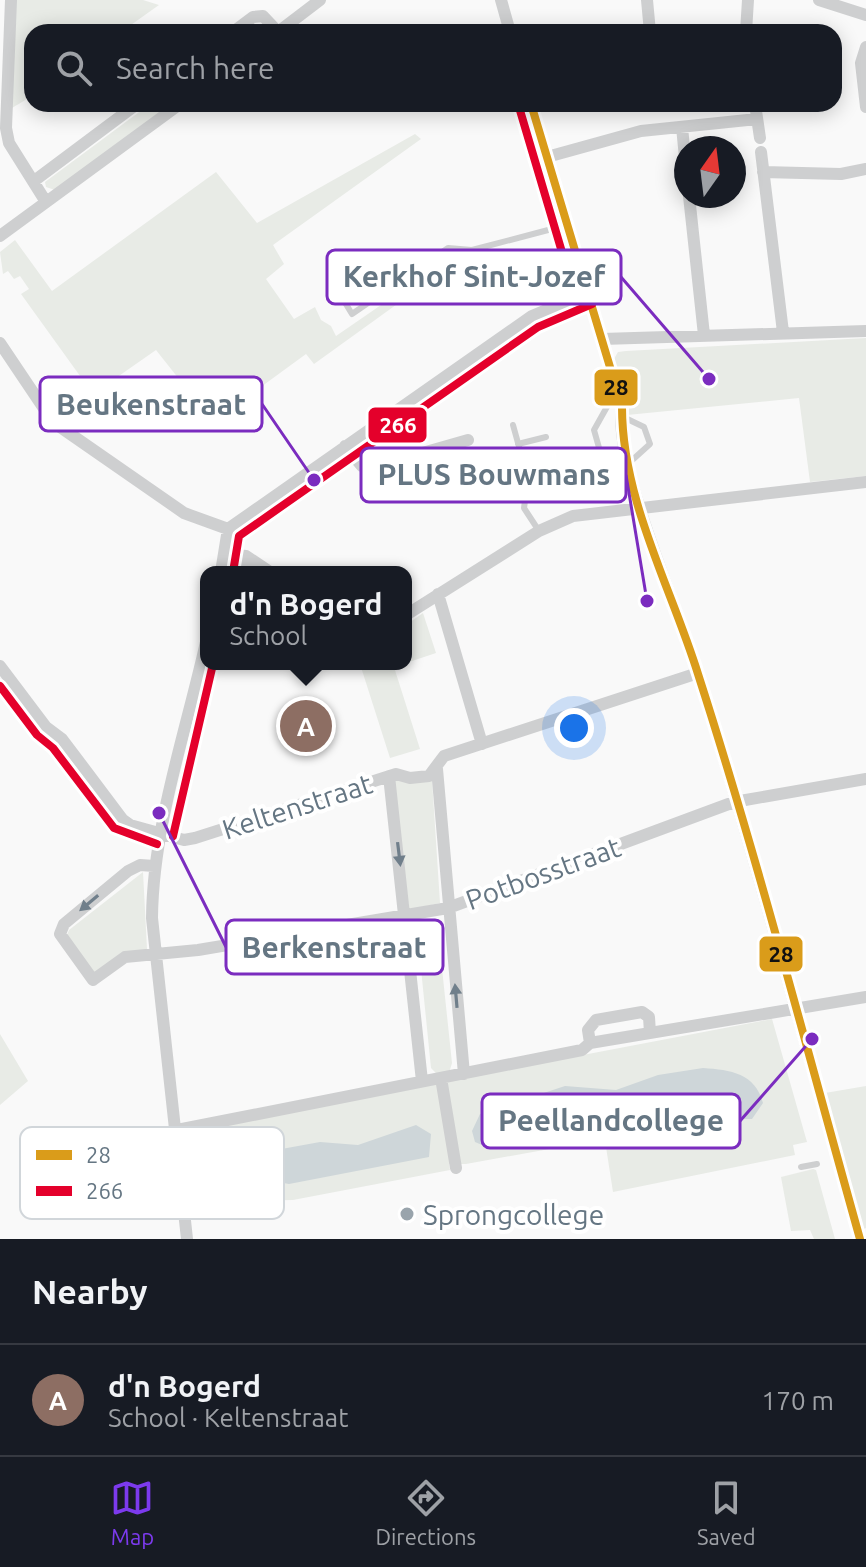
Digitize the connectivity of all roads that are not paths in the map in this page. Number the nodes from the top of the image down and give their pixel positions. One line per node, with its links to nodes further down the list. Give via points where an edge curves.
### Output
1 (11, 0): 28 (street, via 6,128 9,143)
2 (320, 0): 10 (street)
3 (501, 0): 11 (street)
4 (647, 0): 12 (street)
5 (748, 0): 13 (street)
6 (819, 0): 7 (street)
7 (866, 15)
8 (244, 24): 9 (street, via 263,16)
9 (270, 24)
10 (288, 24)
11 (508, 24)
12 (649, 24)
13 (746, 24)
14 (866, 47): 15 (street, via 861,63)
15 (866, 107)
16 (126, 112): 28 (street)
17 (169, 112): 29 (street)
18 (533, 112): 25 (street)
19 (756, 112): 20 (street)
20 (757, 119): 21 (street); 23 (street)
21 (682, 127): 22 (street); 25 (street, via 641,131)
22 (683, 136)
23 (760, 138)
24 (761, 152): 27 (street)
25 (547, 157): 31 (street)
26 (866, 169): 27 (street, via 841,174)
27 (763, 172): 36 (street)
28 (34, 181): 29 (street)
29 (46, 202): 32 (street)
30 (690, 208): 37 (street)
31 (567, 225): 33 (lane, via 472,250 448,248); 34 (street)
32 (0, 236)
33 (399, 282): 33 (lane, via 352,314 338,291 383,260)
34 (587, 293): 38 (street); 46 (street, via 532,316)
35 (866, 331): 36 (street)
36 (783, 332): 37 (street)
37 (704, 335): 38 (street)
38 (602, 339): 40 (street)
39 (0, 343): 54 (street, via 53,422 184,513)
40 (621, 401): 41 (street); 49 (lane, via 608,405 594,430)
41 (621, 416): 47 (street); 47 (lane, via 644,427 650,444)
42 (513, 425): 45 (lane)
43 (546, 437): 45 (lane)
44 (468, 440): 46 (street, via 370,468)
45 (518, 444): 50 (lane)
46 (345, 446): 54 (street)
47 (629, 463): 49 (lane); 53 (street)
48 (555, 469): 50 (lane)
49 (605, 470): 52 (lane)
50 (528, 476): 55 (lane, via 524,508)
51 (866, 482): 53 (street)
52 (613, 497)
53 (642, 508): 55 (street, via 573,516); 64 (street)
54 (228, 529): 56 (street)
55 (539, 531): 60 (street)
56 (231, 555): 57 (street); 58 (street); 59 (street, via 246,556)
57 (225, 566)
58 (246, 566)
59 (261, 566)
60 (438, 594): 61 (street); 65 (street)
61 (412, 611)
62 (0, 666): 70 (street, Keltenstraat, via 123,820)
63 (200, 667): 70 (street)
64 (698, 673): 65 (street, Keltenstraat); 69 (street)
65 (482, 744): 66 (street, Keltenstraat, via 444,756)
66 (437, 769): 67 (street, Keltenstraat, via 420,779); 72 (street)
67 (389, 776): 70 (street, Keltenstraat, via 195,838); 73 (street, one-way to 73)
68 (866, 779): 69 (street, Potbosstraat)
69 (734, 802): 72 (street, Potbosstraat); 76 (street)
70 (161, 833): 71 (street)
71 (154, 866): 74 (street); 74 (street, Potbosstraat, one-way to 74, via 128,871 64,924 60,934 93,980 125,957)
72 (448, 908): 73 (street, Potbosstraat); 79 (street, one-way to 72)
73 (406, 915): 74 (street, Potbosstraat); 81 (street)
74 (157, 953): 82 (street)
75 (866, 997): 76 (street)
76 (794, 1009): 77 (street); 88 (street)
77 (650, 1033): 78 (street); 78 (street, via 649,1017 642,1012 596,1020 588,1030)
78 (590, 1043): 79 (street, via 582,1050)
79 (464, 1074): 80 (street)
80 (441, 1078): 81 (street); 86 (street)
81 (422, 1081): 83 (street)
82 (177, 1127)
83 (192, 1127)
84 (817, 1164): 85 (lane)
85 (801, 1167)
86 (456, 1168)
87 (185, 1219): 89 (street)
88 (862, 1237)
89 (187, 1239)

